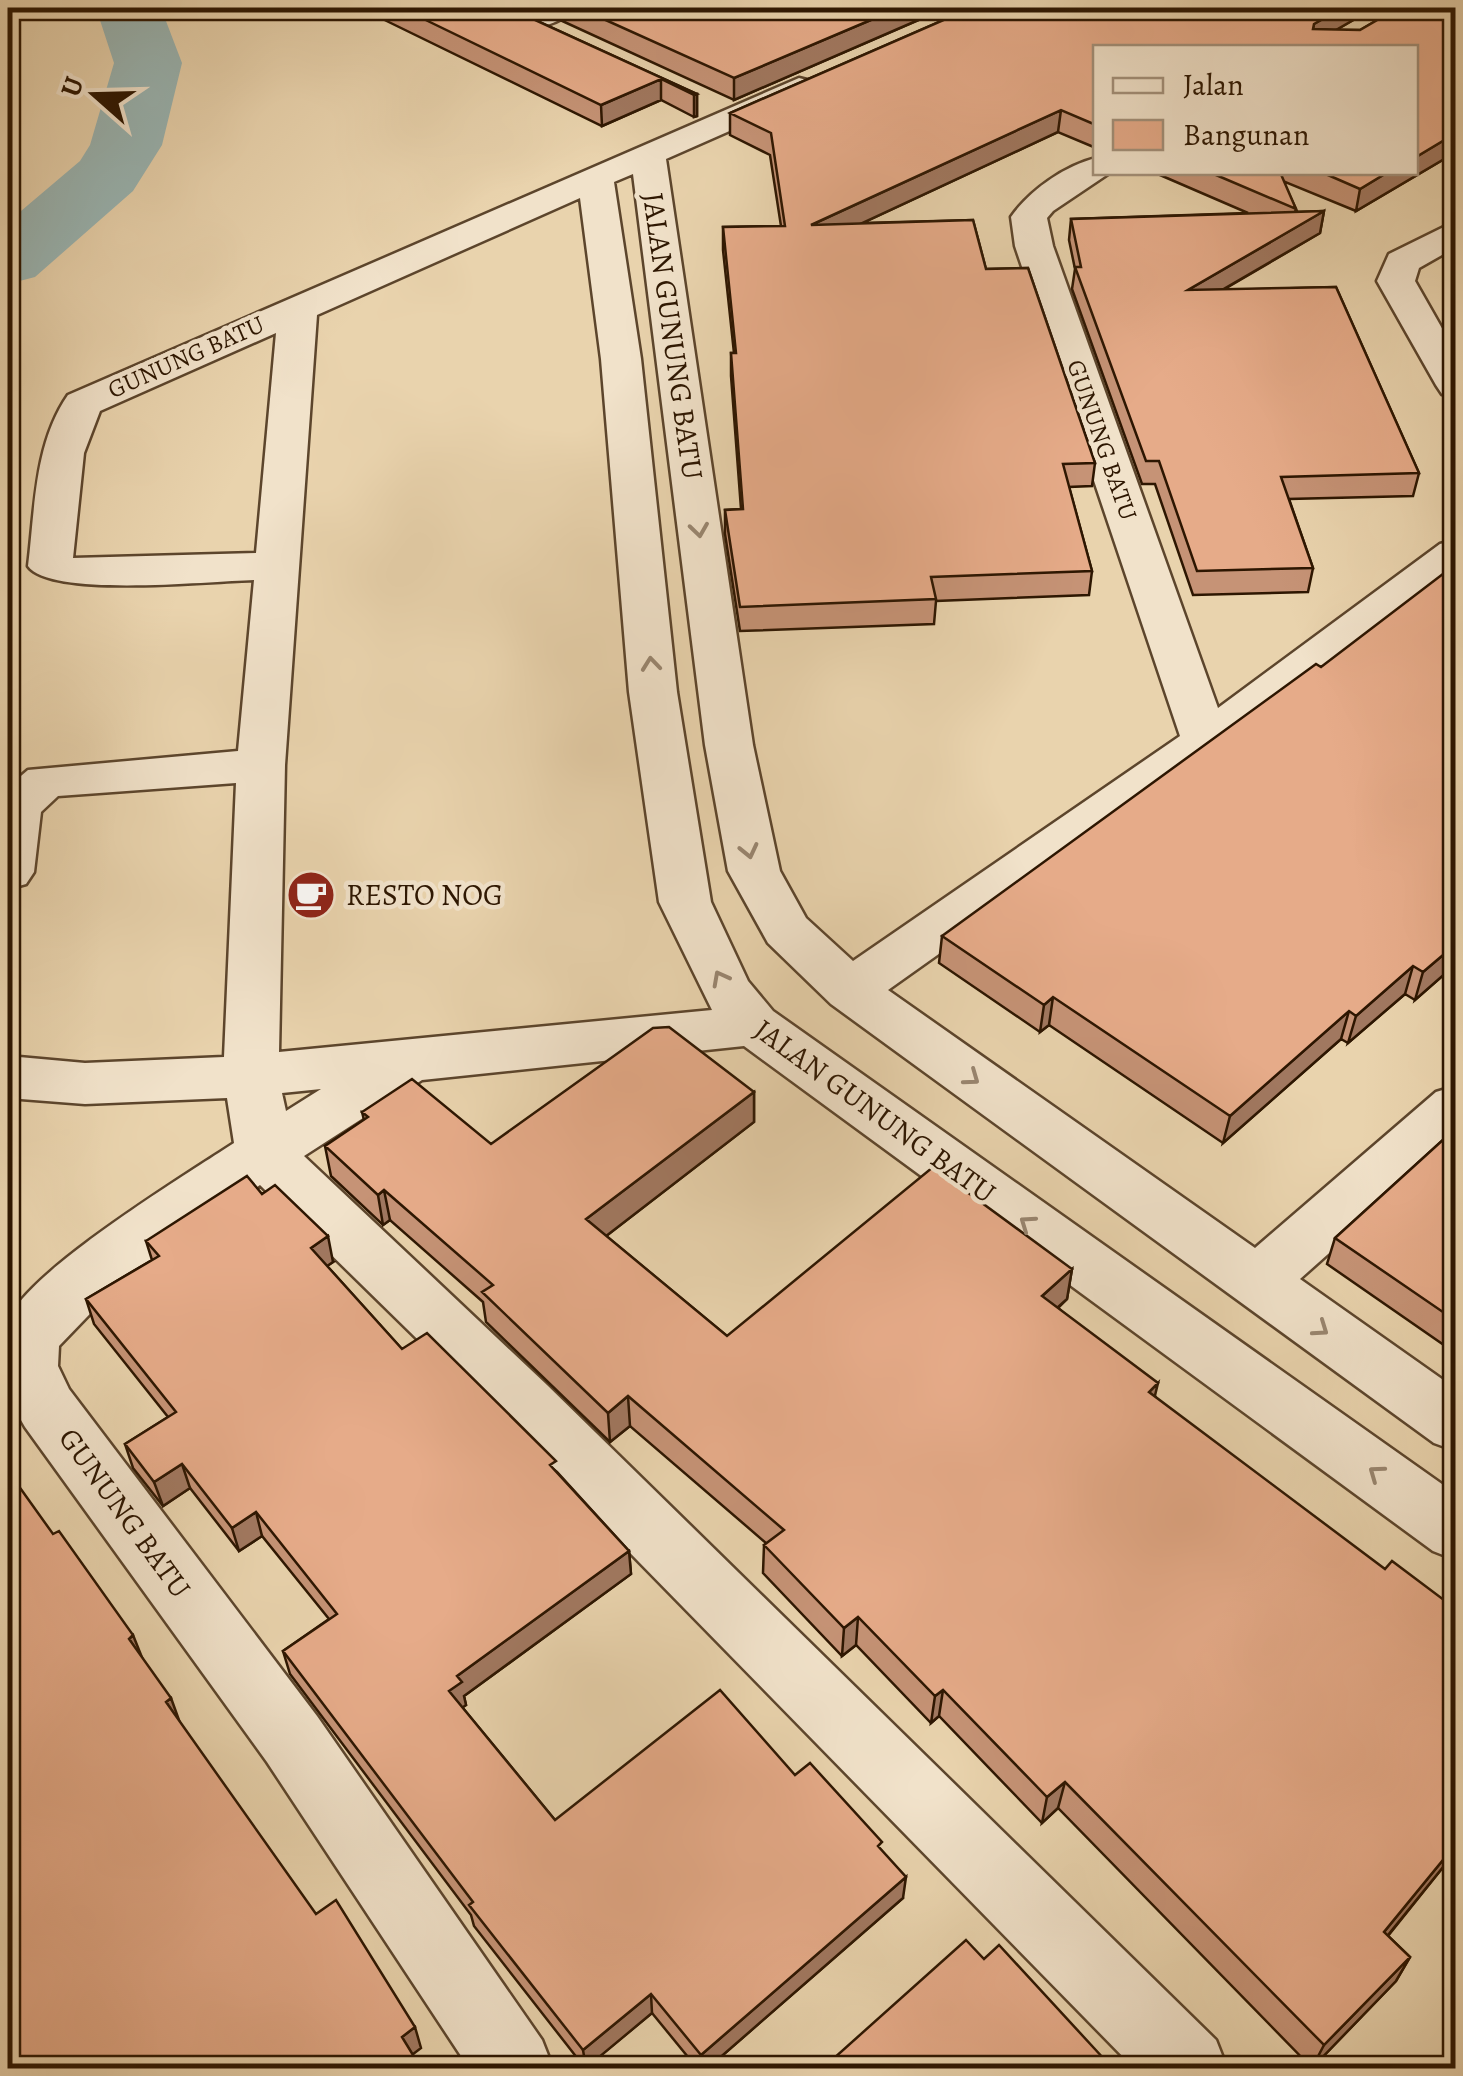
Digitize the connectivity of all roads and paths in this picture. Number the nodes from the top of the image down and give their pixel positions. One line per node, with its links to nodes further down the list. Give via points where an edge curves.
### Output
1 (822, 78): 3 (street, JALAN GUNUNG BATU)
2 (700, 101): 3 (street)
3 (735, 117): 4 (street, JALAN GUNUNG BATU)
4 (648, 156): 6 (street, JALAN GUNUNG BATU); 13 (street, JALAN GUNUNG BATU, one-way to 13)
5 (1093, 171): 12 (street, GUNUNG BATU, via 1029,217 1034,246)
6 (596, 179): 8 (street, GUNUNG BATU); 14 (street, JALAN GUNUNG BATU, one-way to 6)
7 (1456, 232): 9 (street, via 1402,262 1396,280)
8 (298, 308): 11 (street); 11 (street, GUNUNG BATU, via 82,404 63,453 50,566 66,572)
9 (1456, 385)
10 (1456, 553): 12 (street)
11 (275, 566): 15 (street)
12 (1206, 741): 17 (street)
13 (728, 745): 14 (street); 17 (street, JALAN GUNUNG BATU, one-way to 17, via 754,872 787,930)
14 (662, 750): 18 (street, JALAN GUNUNG BATU, one-way to 14, via 726,991 685,902)
15 (261, 765): 16 (street, via 45,781 17,806); 20 (street)
16 (8, 872)
17 (850, 990): 24 (street, JALAN GUNUNG BATU, one-way to 24)
18 (754, 1025): 19 (street, GUNUNG BATU); 25 (street, JALAN GUNUNG BATU, one-way to 18)
19 (410, 1061): 20 (street, GUNUNG BATU); 23 (street, GUNUNG BATU)
20 (250, 1075): 21 (street, GUNUNG BATU, via 50,1084); 23 (street)
21 (8, 1077)
22 (1456, 1106): 26 (street)
23 (265, 1154): 29 (street, GUNUNG BATU, via 108,1259 62,1298 31,1334 25,1359 30,1380 292,1740); 30 (street, via 525,1404)
24 (1133, 1194): 25 (street); 26 (street, JALAN GUNUNG BATU)
25 (1073, 1256): 28 (street, JALAN GUNUNG BATU, one-way to 25)
26 (1255, 1282): 27 (street, JALAN GUNUNG BATU, one-way to 27)
27 (1456, 1424)
28 (1456, 1530)
29 (514, 2068)
30 (1188, 2068)

